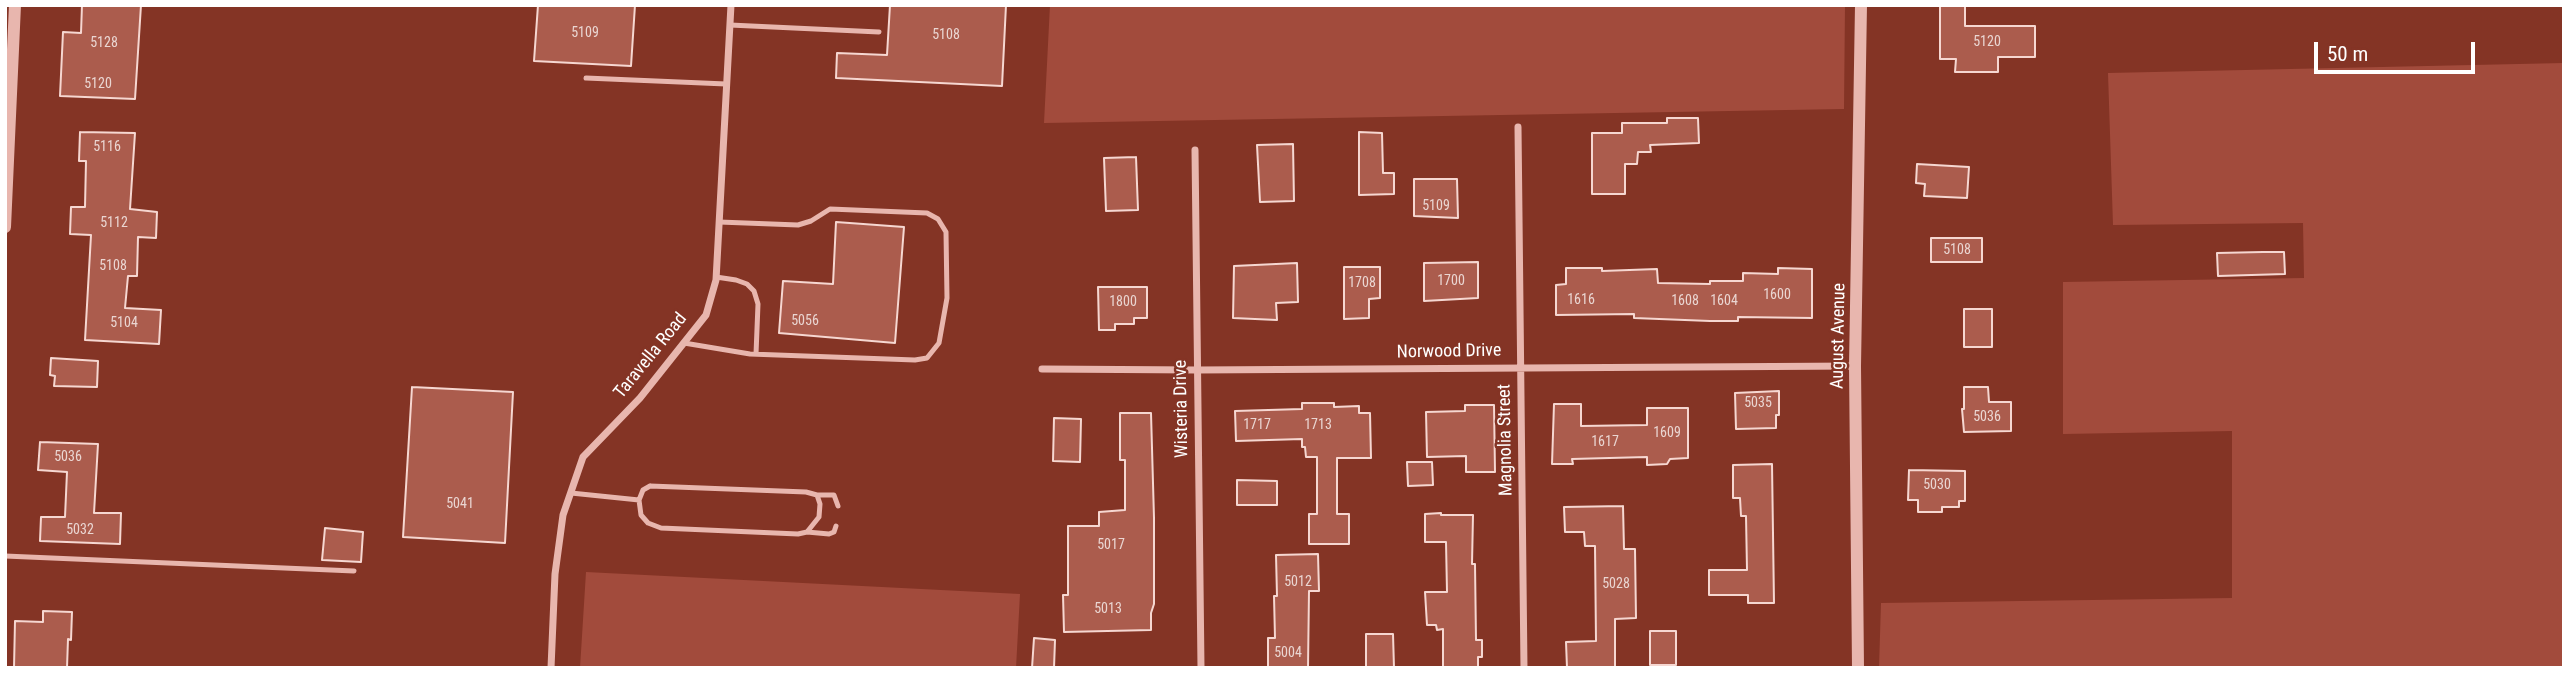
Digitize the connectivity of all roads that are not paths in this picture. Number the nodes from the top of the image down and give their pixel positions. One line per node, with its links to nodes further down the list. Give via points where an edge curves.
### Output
1 (15, 5): 11 (street)
2 (731, 5): 4 (street, Taravella Road)
3 (1861, 5): 15 (street, August Avenue)
4 (730, 25): 5 (lane); 7 (street, Taravella Road)
5 (879, 32)
6 (586, 78): 7 (lane)
7 (726, 84): 10 (street, Taravella Road)
8 (1518, 127): 16 (street, Magnolia Street)
9 (1195, 150): 18 (street, Wisteria Drive)
10 (719, 222): 12 (street, Taravella Road); 14 (lane, via 798,225 830,209 854,209 927,213 938,219 946,232 947,298 939,343 927,358)
11 (5, 227)
12 (716, 277): 13 (street, Taravella Road, via 706,315); 14 (lane, via 747,284 754,291 758,304)
13 (684, 342): 14 (lane); 19 (street, Taravella Road, via 640,398 583,457)
14 (756, 354)
15 (1856, 366): 16 (street, Norwood Drive); 30 (street, August Avenue)
16 (1521, 367): 18 (street, Norwood Drive); 29 (street, Magnolia Street)
17 (1042, 369): 18 (street, Norwood Drive)
18 (1197, 370): 28 (street, Wisteria Drive)
19 (572, 493): 21 (lane); 27 (street, Taravella Road, via 563,515 555,574)
20 (817, 495): 21 (lane, via 650,486); 22 (lane, via 834,495); 24 (lane, via 819,517)
21 (639, 500): 24 (lane, via 641,515 661,528)
22 (838, 506)
23 (836, 526): 24 (lane, via 829,534)
24 (807, 532)
25 (5, 556): 26 (lane)
26 (354, 571)
27 (551, 668)
28 (1201, 668)
29 (1524, 668)
30 (1858, 668)

